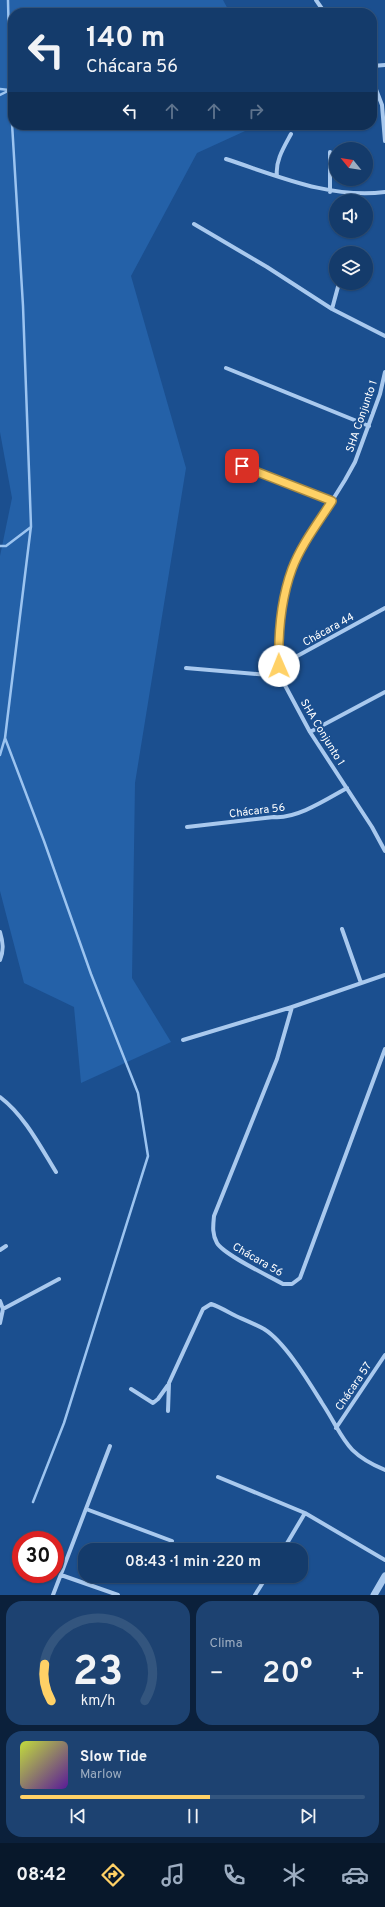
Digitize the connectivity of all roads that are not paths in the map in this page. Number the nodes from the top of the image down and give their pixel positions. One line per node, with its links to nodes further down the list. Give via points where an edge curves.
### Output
1 (377, 92): 3 (street, via 382,105)
2 (291, 134): 5 (street, via 278,160)
3 (385, 141)
4 (226, 159): 5 (street)
5 (277, 176): 7 (street)
6 (330, 186): 7 (street)
7 (330, 192): 8 (street, via 367,195)
8 (385, 192)
9 (194, 224): 11 (street)
10 (337, 290): 11 (street)
11 (332, 308): 12 (street)
12 (385, 336)
13 (226, 368): 15 (street)
14 (385, 372): 15 (street, SHA Conjunto 1)
15 (369, 426): 17 (street, SHA Conjunto 1, via 354,462)
16 (242, 466): 17 (street)
17 (332, 501): 19 (street, SHA Conjunto 1, via 292,569 280,628)
18 (385, 608): 19 (street, Chácara 44)
19 (279, 666): 21 (street, SHA Conjunto 1)
20 (186, 668): 21 (street)
21 (280, 676): 23 (street, SHA Conjunto 1)
22 (385, 692): 23 (street)
23 (310, 732): 24 (street, SHA Conjunto 1)
24 (347, 788): 25 (street, Chácara 56, via 282,818); 26 (street, SHA Conjunto 1)
25 (187, 828)
26 (385, 851)
27 (342, 929): 31 (street)
28 (0, 932): 29 (street, via 3,953)
29 (0, 960)
30 (385, 975): 31 (street)
31 (361, 983): 32 (street)
32 (292, 1007): 33 (street); 34 (street, Chácara 56, via 277,1059 214,1216 212,1229 222,1248 284,1284 292,1284 300,1278)
33 (183, 1040)
34 (385, 1049)
35 (0, 1097): 36 (street, via 10,1104)
36 (56, 1172)
37 (6, 1246): 38 (street)
38 (0, 1250)
39 (59, 1279): 41 (street)
40 (0, 1302): 41 (street)
41 (3, 1309): 42 (street)
42 (0, 1323)
43 (385, 1355): 47 (street, Chácara 57)
44 (169, 1383): 45 (street, via 154,1402); 46 (street); 47 (street, via 203,1309 211,1304 264,1329 273,1337 299,1368)
45 (131, 1389)
46 (168, 1411)
47 (336, 1428): 49 (street, via 356,1455)
48 (110, 1446): 51 (street)
49 (385, 1470)
50 (218, 1477): 52 (street)
51 (86, 1509): 53 (street); 56 (street)
52 (305, 1514): 54 (street); 55 (street)
53 (172, 1541)
54 (287, 1543)
55 (385, 1560)
56 (64, 1567)
57 (64, 1576): 62 (street)
58 (385, 1576): 64 (street)
59 (58, 1583): 61 (street)
60 (263, 1583): 63 (street)
61 (53, 1595)
62 (118, 1595)
63 (255, 1595)
64 (374, 1595)

